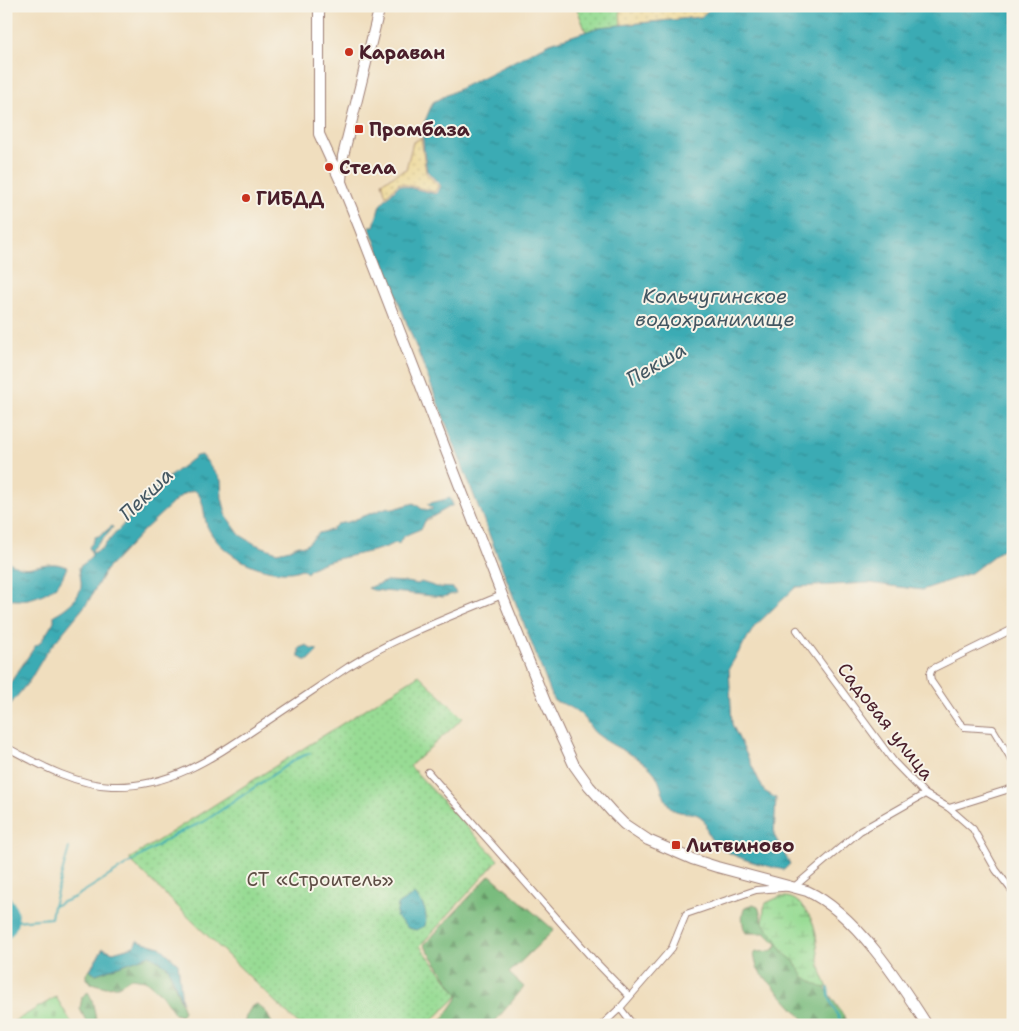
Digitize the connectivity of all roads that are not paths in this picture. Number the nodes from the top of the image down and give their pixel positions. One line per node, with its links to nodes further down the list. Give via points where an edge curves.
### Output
1 (319, 6): 3 (main road, via 319,134)
2 (380, 6): 3 (main road, via 343,156)
3 (341, 182): 4 (main road)
4 (502, 595): 7 (street, via 378,650 211,759 167,778 133,785 90,783 32,761); 13 (main road, via 574,764 600,800 624,824 648,840 692,859)
5 (1013, 629): 8 (street, via 932,669 930,674 931,682 959,722 964,727 993,729)
6 (797, 630): 11 (street, Садовая улица, via 894,762)
7 (6, 747)
8 (1013, 762)
9 (428, 772): 15 (street)
10 (1013, 788): 12 (street)
11 (925, 794): 12 (street, Садовая улица); 13 (street, via 860,831)
12 (949, 808): 14 (street, Садовая улица, via 973,829 996,870)
13 (794, 887): 15 (street, via 756,890 686,914 672,948); 19 (main road, via 822,899 851,924 881,959)
14 (1013, 892)
15 (629, 996): 16 (street)
16 (620, 1008): 17 (street); 18 (street)
17 (602, 1025)
18 (633, 1025)
19 (927, 1025)

